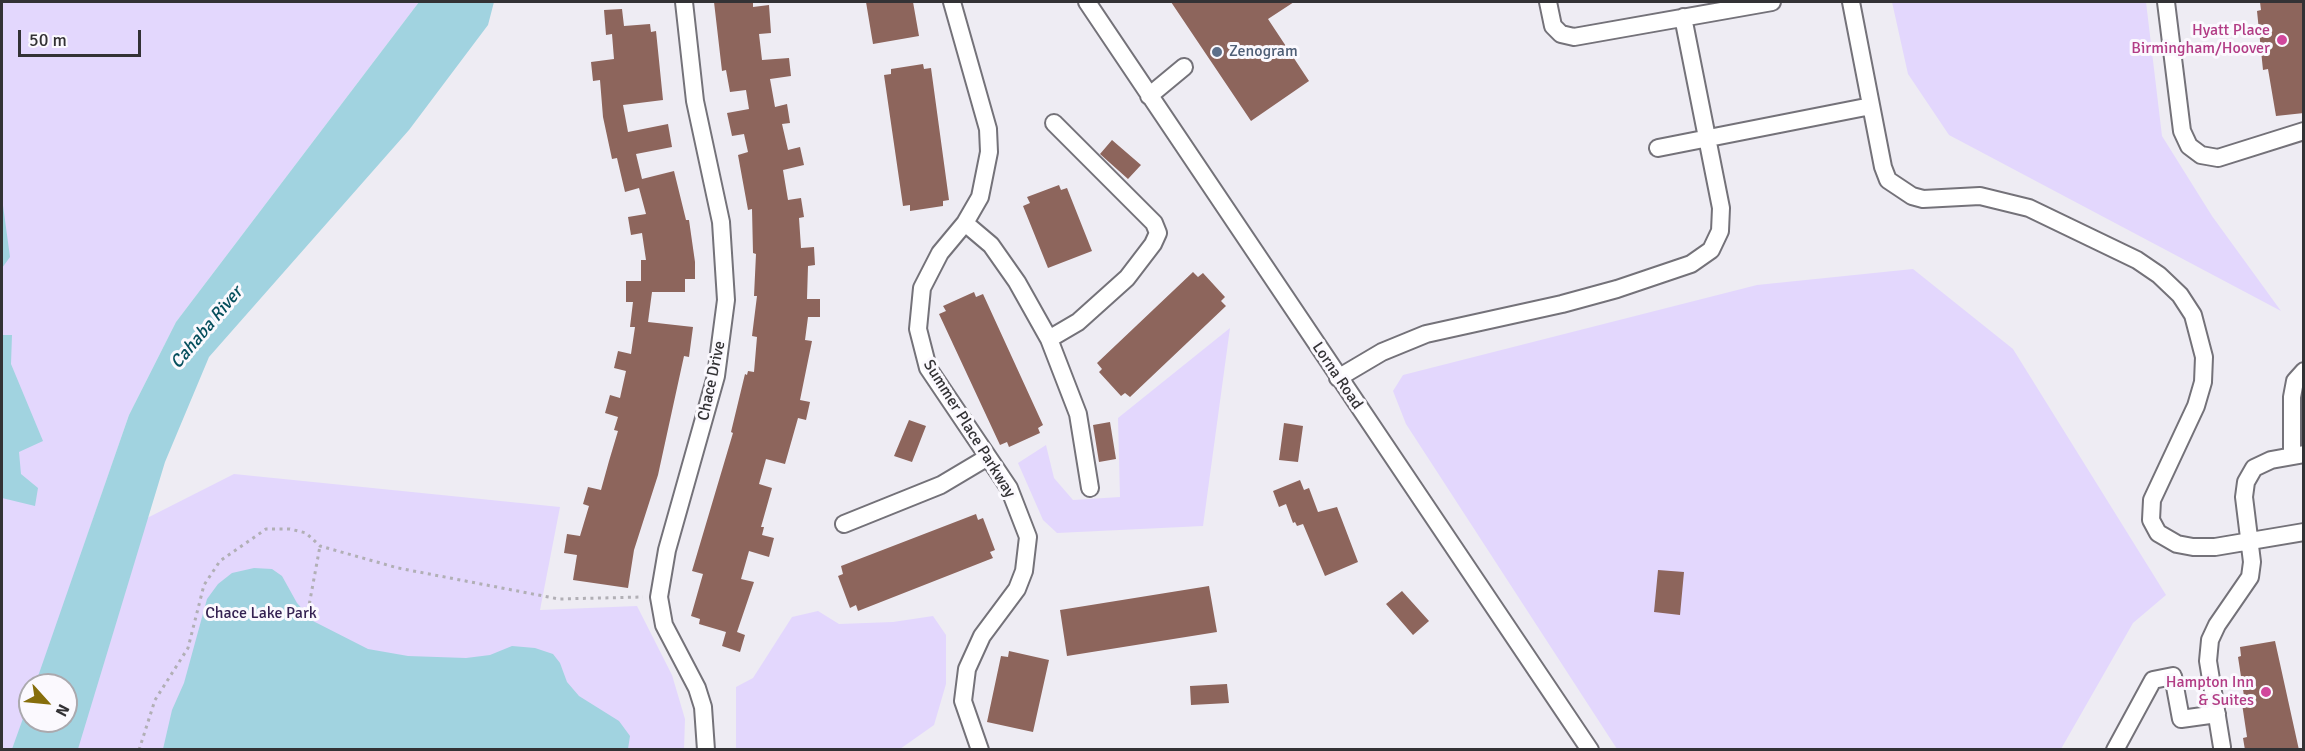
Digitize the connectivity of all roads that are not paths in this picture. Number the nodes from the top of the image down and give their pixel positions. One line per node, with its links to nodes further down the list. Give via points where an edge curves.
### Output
1 (684, 2): 28 (street, Chace Drive, via 695,101 721,222 726,300 716,376 667,550 659,597 664,625 703,707)
2 (952, 2): 16 (street, Summer Place Parkway, via 988,129 986,176 980,196)
3 (1087, 2): 10 (street, Lorna Road)
4 (1548, 2): 8 (street, via 1553,26 1568,37)
5 (1772, 2): 8 (street)
6 (1851, 2): 11 (street)
7 (2166, 2): 13 (street, via 2182,131 2189,146 2218,158)
8 (1683, 18): 14 (street)
9 (1184, 67): 10 (street)
10 (1149, 96): 19 (street, Lorna Road)
11 (1871, 106): 14 (street); 25 (street, via 1883,167 1888,180 1899,189 1923,199 1980,196 2028,208 2137,260 2180,295 2199,333 2204,357 2203,382 2196,406 2156,488 2151,520 2165,539 2193,547)
12 (1054, 123): 17 (street, via 1143,210 1158,233 1127,278 1104,302)
13 (2304, 131)
14 (1707, 138): 15 (street); 19 (street, via 1722,220 1717,241 1703,258 1657,277 1562,304 1426,334 1382,352)
15 (1658, 148)
16 (964, 222): 17 (street, via 991,245 1017,282); 21 (street, Summer Place Parkway, via 929,271 922,288 918,329 928,368)
17 (1048, 339): 22 (street, via 1078,414)
18 (2304, 371): 20 (street, via 2295,381 2292,397)
19 (1338, 378): 30 (street, Lorna Road)
20 (2298, 454): 25 (street, via 2254,468 2246,482 2244,497)
21 (988, 457): 23 (street, via 941,485); 29 (street, Summer Place Parkway, via 1009,488 1028,545 1017,589 982,636 967,669 963,700)
22 (1090, 488)
23 (844, 524)
24 (2304, 532): 25 (street)
25 (2250, 541): 26 (street, via 2250,577 2210,640 2208,661)
26 (2217, 714): 27 (street); 31 (street, via 2181,719 2173,676 2153,680)
27 (2222, 747)
28 (706, 750)
29 (980, 750)
30 (1590, 750)
31 (2115, 750)

